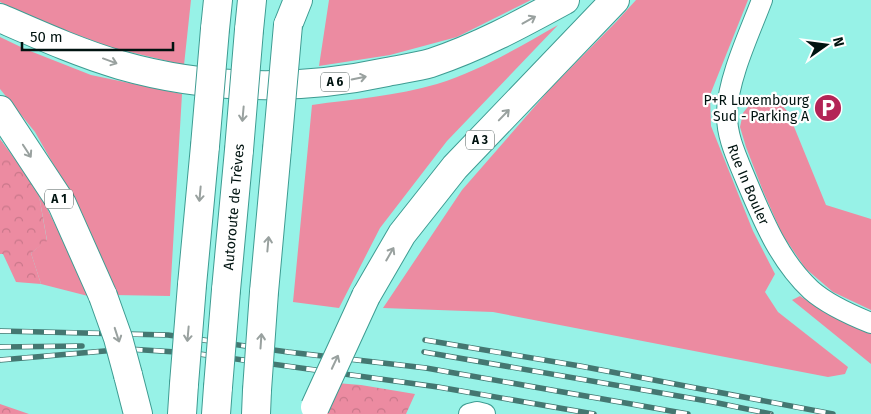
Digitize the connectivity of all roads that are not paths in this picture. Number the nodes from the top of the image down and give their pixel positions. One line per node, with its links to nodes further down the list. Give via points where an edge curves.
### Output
1 (218, 0): 14 (highway, one-way to 14, bridge)
2 (252, 0): 15 (highway, Autoroute de Trèves, one-way to 15, bridge)
3 (298, 0): 7 (highway)
4 (565, 0): 8 (highway, A 6, one-way to 4, via 120,65 171,77 270,86 348,80 430,63 493,39)
5 (615, 0): 12 (highway, A 3, one-way to 5, bridge, via 366,296 402,234 454,167)
6 (762, 0): 10 (street, Rue In Bouler, via 735,72 727,109 727,128 732,146 769,233 796,274 833,306)
7 (289, 12): 11 (highway, one-way to 7, bridge)
8 (0, 18)
9 (0, 110): 13 (highway, A 1, one-way to 13, bridge, via 62,204 103,296)
10 (871, 323)
11 (257, 402)
12 (314, 410)
13 (138, 414)
14 (182, 414)
15 (216, 414)
16 (469, 414): 17 (street)
17 (485, 414)

